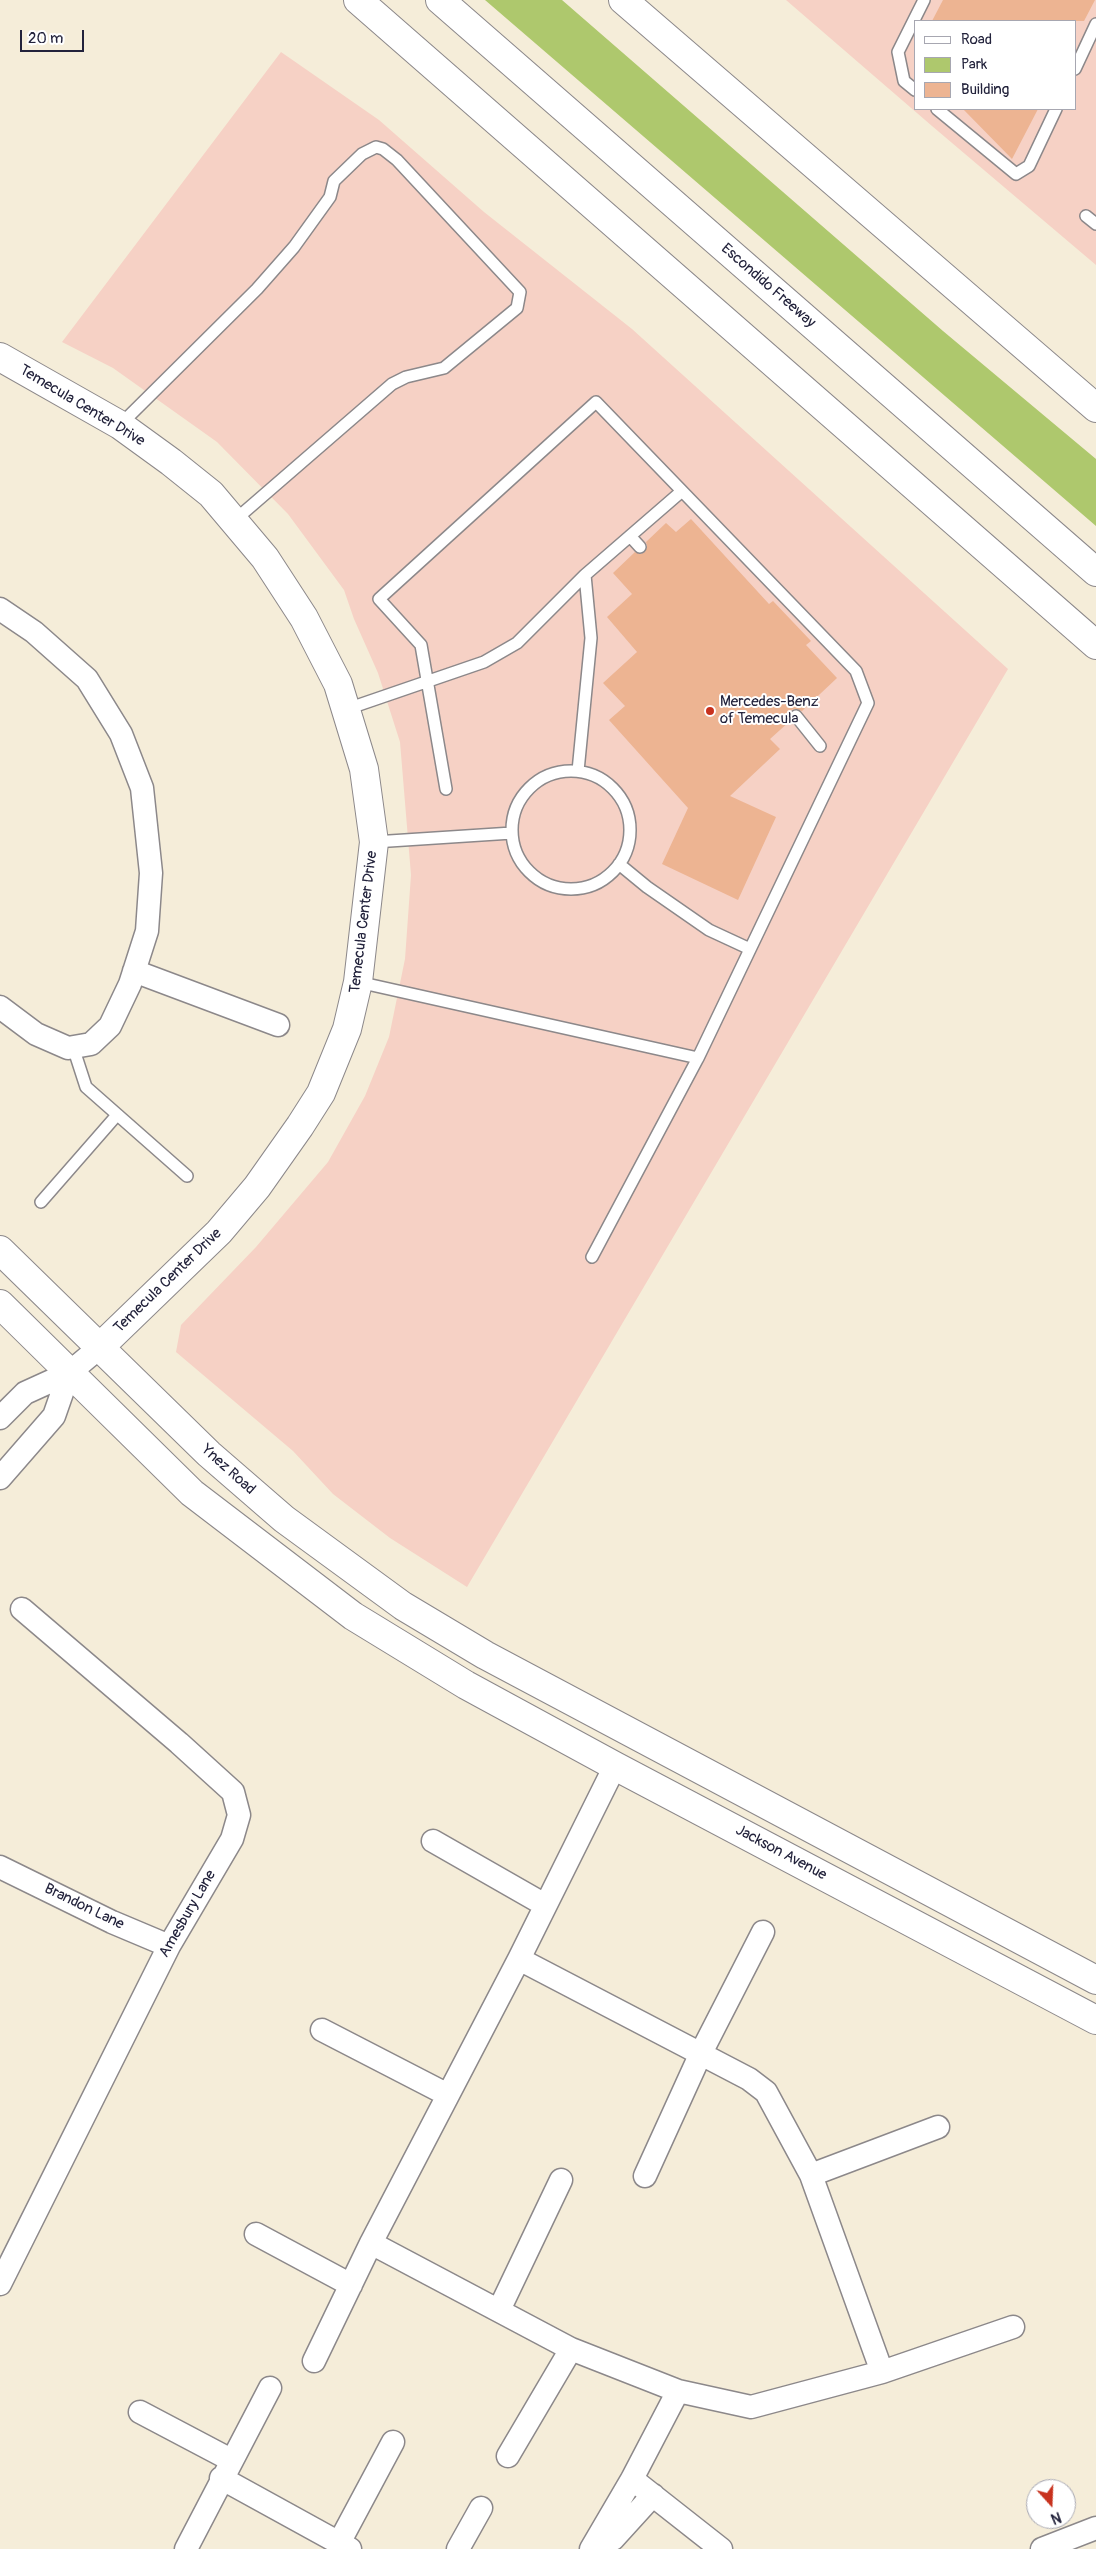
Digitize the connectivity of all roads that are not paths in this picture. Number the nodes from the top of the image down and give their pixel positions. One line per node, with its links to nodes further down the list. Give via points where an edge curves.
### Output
1 (358, 0): 24 (main road)
2 (440, 0): 21 (main road, Escondido Freeway)
3 (623, 0): 15 (main road)
4 (924, 0): 5 (lane)
5 (914, 20)
6 (914, 20): 9 (lane, via 898,52 904,81)
7 (1096, 24): 8 (lane)
8 (1076, 67)
9 (914, 89)
10 (938, 110): 11 (lane, via 1016,174 1029,166)
11 (1056, 110)
12 (1086, 216): 13 (lane)
13 (1096, 224)
14 (0, 357): 16 (main road, Temecula Center Drive)
15 (1096, 408)
16 (120, 425): 18 (main road, Temecula Center Drive, via 211,494); 18 (lane, via 258,289 330,197 334,181 370,149 383,149 520,292 517,308 444,368 406,377 392,384)
17 (682, 491): 19 (lane); 25 (lane, via 596,402 379,599 421,645); 34 (lane, via 856,671 868,703)
18 (236, 520): 26 (main road, Temecula Center Drive, via 304,618 324,654)
19 (630, 536): 20 (lane); 22 (lane)
20 (640, 547)
21 (1096, 572)
22 (585, 575): 25 (lane, via 517,643 484,662); 29 (lane, via 590,638)
23 (0, 609): 35 (street, via 34,632 88,679 121,734 142,788 151,873 147,931)
24 (1096, 645)
25 (428, 682): 26 (lane); 30 (lane)
26 (347, 709): 32 (main road, Temecula Center Drive, via 364,769)
27 (796, 716): 28 (lane)
28 (820, 746)
29 (578, 771): 31 (lane, via 544,777 531,787 520,801); 33 (lane, via 598,777 614,789 625,806 630,825 628,846)
30 (446, 789)
31 (512, 833): 32 (lane); 33 (lane, via 516,851 525,867 538,879 555,886 573,888 590,885 606,877)
32 (374, 842): 36 (main road, Temecula Center Drive)
33 (619, 864): 34 (lane, via 709,930)
34 (750, 949): 40 (lane)
35 (134, 971): 38 (street); 39 (street, via 110,1026 91,1044)
36 (358, 982): 40 (lane); 47 (main road, Temecula Center Drive, via 347,1030 331,1070 321,1093 290,1141 219,1232)
37 (0, 1007): 39 (street, via 36,1034 68,1048)
38 (278, 1025)
39 (73, 1047): 41 (lane, via 86,1087)
40 (698, 1058): 45 (lane)
41 (117, 1115): 42 (lane); 43 (lane)
42 (187, 1176)
43 (41, 1202)
44 (0, 1250): 47 (main road, Ynez Road)
45 (592, 1257)
46 (0, 1304): 48 (main road)
47 (100, 1347): 48 (street); 53 (main road, Ynez Road, via 209,1454 284,1519 403,1606 485,1656)
48 (69, 1373): 49 (street, via 25,1393); 50 (street, via 54,1416); 52 (main road, Jackson Avenue, via 192,1493 353,1616 466,1685)
49 (0, 1418)
50 (0, 1478)
51 (22, 1609): 59 (street, Amesbury Lane, via 233,1792 239,1815 232,1839)
52 (615, 1766): 55 (main road, Jackson Avenue); 57 (street)
53 (799, 1823): 55 (main road); 61 (main road)
54 (433, 1841): 57 (street)
55 (782, 1854): 62 (main road, Jackson Avenue)
56 (0, 1867): 59 (street, Brandon Lane)
57 (546, 1905): 60 (street)
58 (763, 1932): 64 (street)
59 (169, 1946): 72 (street, Amesbury Lane)
60 (519, 1959): 64 (street); 65 (street)
61 (1096, 1980)
62 (1096, 2020)
63 (322, 2030): 65 (street)
64 (701, 2053): 67 (street, via 749,2078 766,2092); 68 (street)
65 (448, 2095): 71 (street)
66 (938, 2127): 67 (street)
67 (811, 2175): 78 (street)
68 (645, 2176)
69 (561, 2180): 74 (street)
70 (256, 2234): 73 (street)
71 (371, 2243): 73 (street); 74 (street)
72 (0, 2284)
73 (351, 2284): 77 (street)
74 (499, 2310): 76 (street)
75 (1013, 2327): 78 (street)
76 (570, 2349): 80 (street); 83 (street)
77 (314, 2361)
78 (882, 2372): 80 (street, via 751,2406)
79 (270, 2388): 84 (street)
80 (678, 2391): 85 (street)
81 (140, 2412): 84 (street)
82 (393, 2442): 89 (street)
83 (508, 2456)
84 (226, 2469): 89 (street); 91 (street)
85 (632, 2479): 86 (street); 90 (street)
86 (653, 2495): 90 (street, via 613,2540); 93 (street)
87 (480, 2508): 92 (street)
88 (1096, 2528): 94 (street)
89 (332, 2544)
90 (592, 2548)
91 (186, 2549)
92 (458, 2549)
93 (721, 2549)
94 (1042, 2549)

